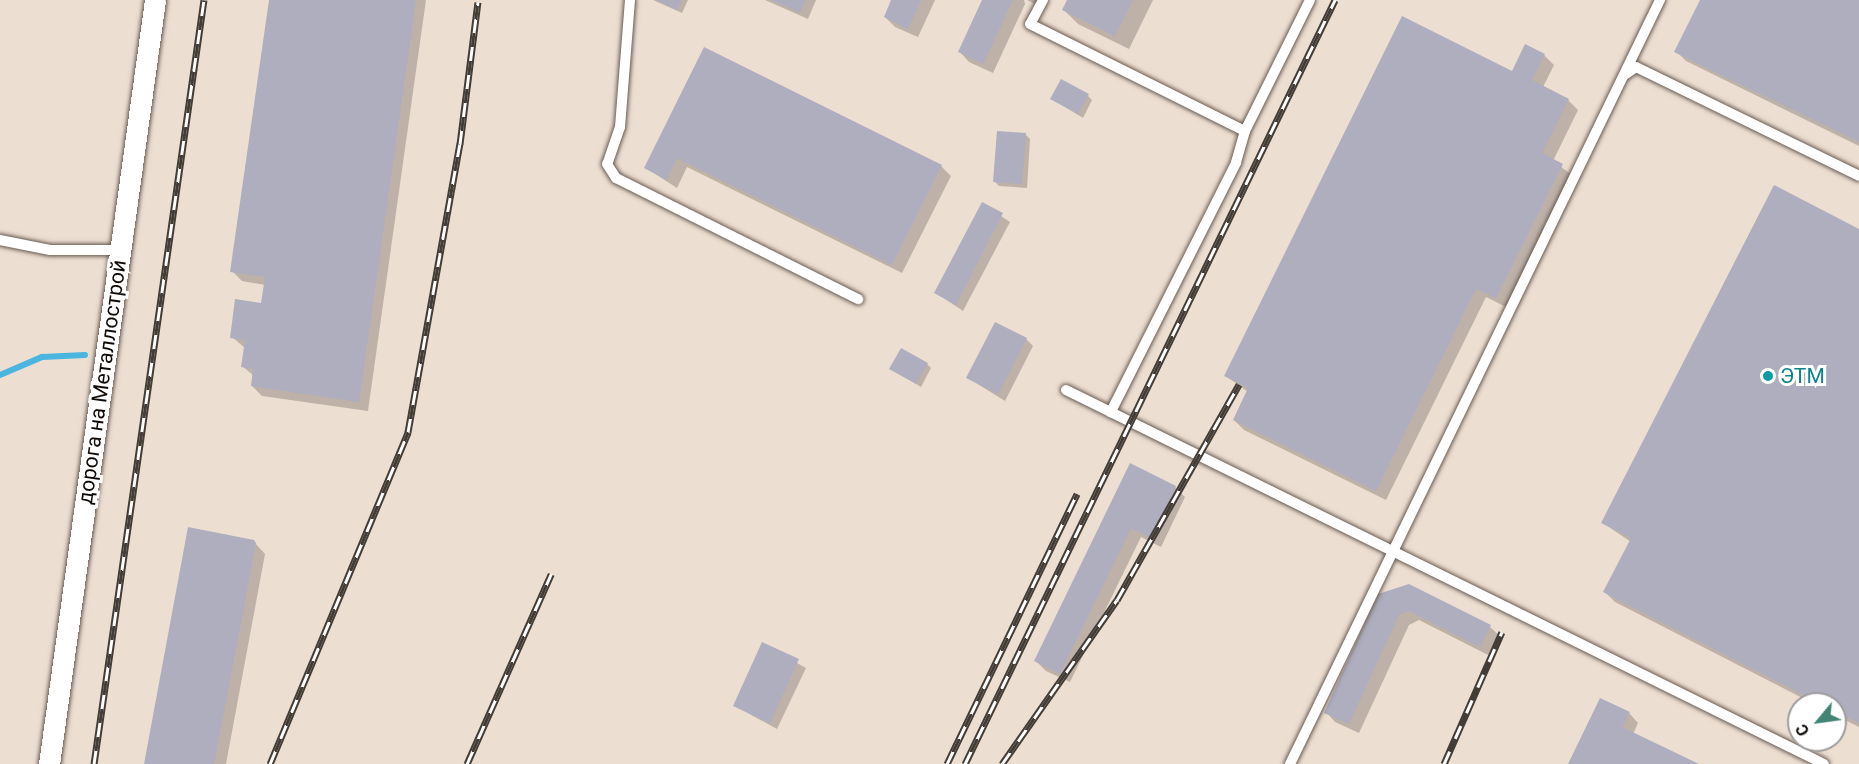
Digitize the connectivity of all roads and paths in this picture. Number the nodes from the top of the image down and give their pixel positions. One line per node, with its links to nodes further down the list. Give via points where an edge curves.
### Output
1 (155, 0): 10 (street, дорога на Металлострой)
2 (630, 0): 11 (lane, via 620,127 607,164 616,178)
3 (1043, 0): 7 (lane, via 1030,24)
4 (1310, 0): 7 (lane)
5 (1660, 0): 6 (lane)
6 (1624, 76): 8 (lane, via 1636,67); 14 (lane)
7 (1245, 131): 13 (lane, via 1236,162)
8 (1859, 176)
9 (0, 240): 10 (lane, via 50,250)
10 (120, 249): 15 (street, дорога на Металлострой)
11 (858, 299)
12 (1066, 390): 13 (lane)
13 (1111, 412): 14 (lane)
14 (1393, 551): 16 (lane); 17 (lane)
15 (49, 764)
16 (1290, 764)
17 (1824, 764)

